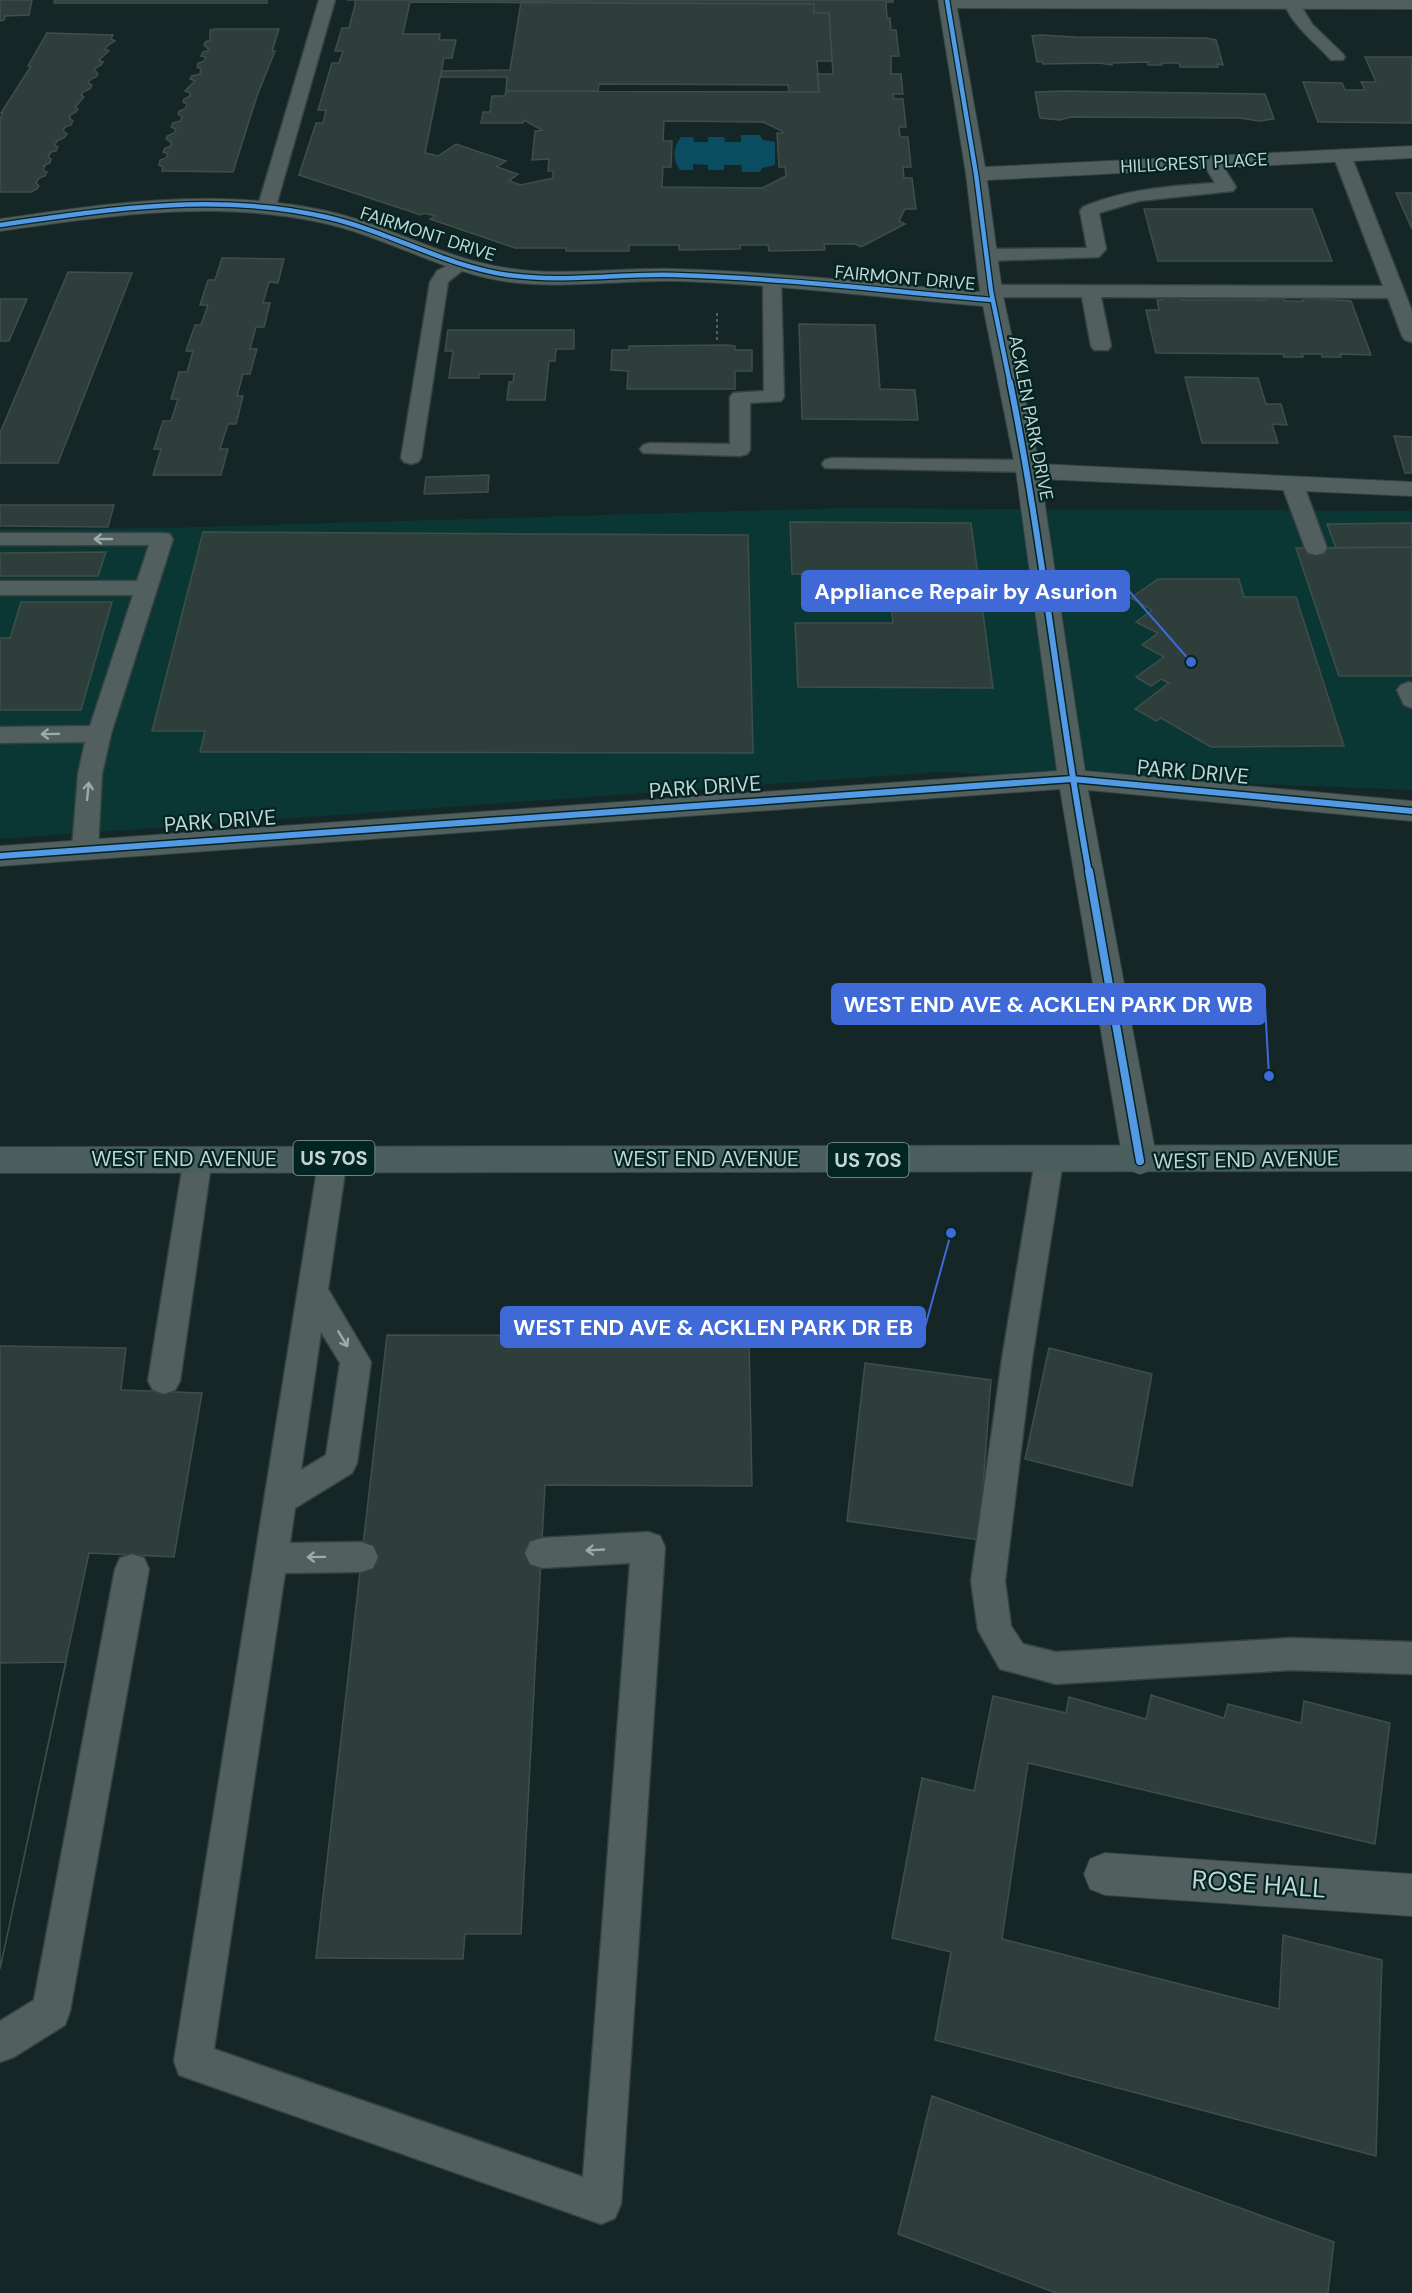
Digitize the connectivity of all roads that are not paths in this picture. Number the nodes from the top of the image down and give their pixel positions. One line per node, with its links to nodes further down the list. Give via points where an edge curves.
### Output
1 (327, 0): 11 (lane)
2 (947, 1): 3 (street); 10 (street, ACKLEN PARK DRIVE)
3 (1245, 2): 4 (street)
4 (1292, 4): 5 (street); 6 (lane, via 1306,30)
5 (1412, 4)
6 (1337, 57)
7 (1412, 152): 8 (street, HILLCREST PLACE)
8 (1342, 155): 9 (street, HILLCREST PLACE); 17 (lane)
9 (1212, 163): 10 (street, HILLCREST PLACE); 13 (lane, via 1227,187 1140,195 1107,202 1089,211 1097,249 1092,253)
10 (976, 174): 13 (street, ACKLEN PARK DRIVE)
11 (267, 206): 12 (street, FAIRMONT DRIVE, via 168,203); 14 (street, FAIRMONT DRIVE, via 328,217)
12 (0, 225)
13 (986, 255): 18 (street, ACKLEN PARK DRIVE)
14 (460, 265): 15 (street, FAIRMONT DRIVE, via 529,277 672,275); 22 (lane, via 439,282)
15 (772, 281): 18 (street, FAIRMONT DRIVE); 21 (lane, via 774,397 740,397 740,450)
16 (1090, 291): 17 (lane); 18 (lane); 20 (lane)
17 (1394, 292): 19 (lane)
18 (991, 296): 24 (street, ACKLEN PARK DRIVE)
19 (1412, 336)
20 (1101, 346)
21 (650, 449)
22 (411, 458)
23 (832, 464): 24 (lane)
24 (1028, 468): 25 (street); 33 (street, ACKLEN PARK DRIVE)
25 (1292, 483): 26 (street); 28 (lane)
26 (1412, 489)
27 (0, 539): 30 (lane, one-way to 27, via 162,539)
28 (1316, 548)
29 (0, 588): 30 (lane)
30 (146, 588): 31 (lane)
31 (99, 734): 32 (lane, one-way to 32); 35 (lane, one-way to 31, via 90,774)
32 (0, 735)
33 (1072, 779): 34 (street, PARK DRIVE); 35 (street, PARK DRIVE); 42 (street, ACKLEN PARK DRIVE)
34 (1412, 811)
35 (85, 849): 36 (street, PARK DRIVE)
36 (0, 856)
37 (198, 1158): 38 (main road, WEST END AVENUE / US 70S); 40 (main road, WEST END AVENUE / US 70S); 44 (lane)
38 (333, 1158): 41 (main road, WEST END AVENUE / US 70S); 43 (lane)
39 (1412, 1158): 42 (main road, WEST END AVENUE / US 70S)
40 (0, 1160)
41 (1049, 1161): 42 (main road, WEST END AVENUE / US 70S); 50 (lane, via 1017,1359 988,1581 995,1630 1012,1658 1056,1668 1292,1654)
42 (1140, 1161)
43 (312, 1289): 45 (lane); 45 (lane, one-way to 45, via 357,1362 341,1463)
44 (164, 1381)
45 (280, 1500): 48 (lane)
46 (542, 1552): 48 (lane, one-way to 46, via 193,2061 601,2204 648,1547)
47 (361, 1557): 48 (lane, one-way to 48)
48 (271, 1558)
49 (132, 1569): 53 (lane, via 51,2011)
50 (1412, 1658)
51 (1105, 1874): 52 (street, ROSE HALL)
52 (1412, 1895)
53 (0, 2043)

